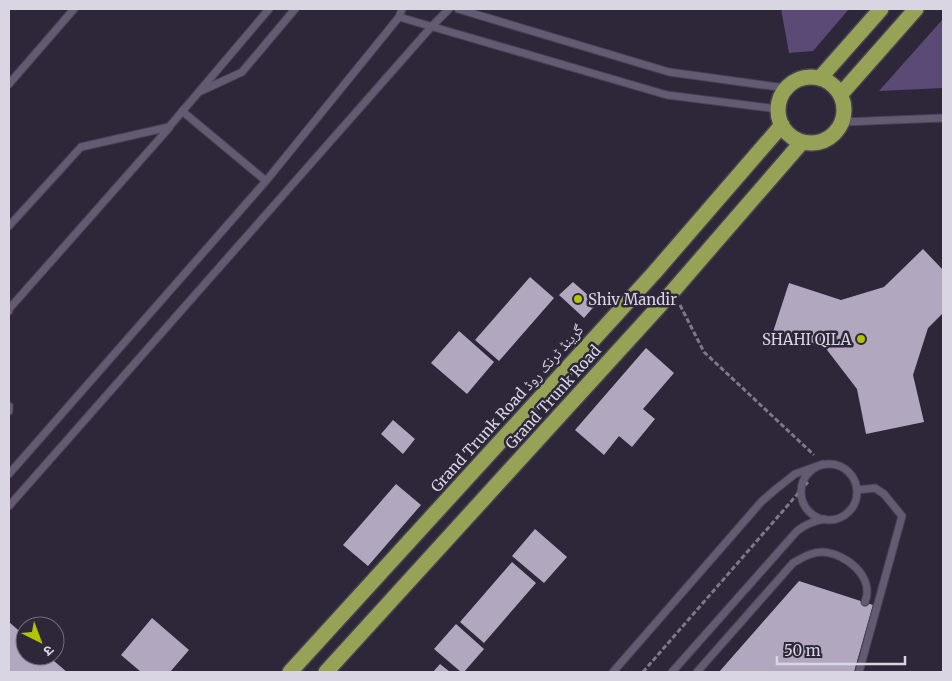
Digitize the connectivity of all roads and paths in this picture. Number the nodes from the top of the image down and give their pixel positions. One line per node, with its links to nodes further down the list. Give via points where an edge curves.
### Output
1 (74, 9): 12 (lane)
2 (269, 9): 14 (lane)
3 (295, 9): 14 (lane, via 242,72)
4 (402, 9): 9 (lane)
5 (449, 9): 10 (lane)
6 (458, 9): 13 (lane, via 669,72)
7 (881, 9): 11 (highway)
8 (916, 9): 15 (highway)
9 (399, 17): 10 (lane); 23 (lane)
10 (432, 26): 16 (lane, via 668,96); 33 (lane)
11 (815, 78): 13 (highway, via 798,80); 15 (highway, via 832,84)
12 (9, 84)
13 (785, 88): 16 (highway)
14 (197, 93): 17 (lane)
15 (841, 94): 19 (highway)
16 (778, 109): 20 (highway)
17 (182, 111): 21 (lane); 23 (lane)
18 (943, 118): 19 (lane)
19 (843, 122): 22 (highway, via 826,141)
20 (782, 124): 22 (highway); 36 (highway, Grand Trunk Road گرینڈ ٹرنک روڈ, via 654,273)
21 (169, 127): 24 (lane, via 81,146); 26 (lane)
22 (802, 142): 25 (highway, Grand Trunk Road)
23 (266, 181): 30 (lane)
24 (9, 226)
25 (673, 290): 29 (path, via 704,352); 37 (highway, Grand Trunk Road)
26 (9, 311)
27 (9, 406): 28 (lane)
28 (9, 411)
29 (823, 464): 31 (lane, via 842,466 850,472); 32 (path); 32 (lane, via 807,474); 38 (lane, via 795,474 762,501)
30 (9, 474)
31 (857, 490): 34 (lane, via 852,508 838,518); 42 (lane, via 875,488 902,516)
32 (801, 491): 34 (lane, via 806,508); 39 (path)
33 (9, 506)
34 (824, 519): 40 (lane, via 797,531)
35 (866, 602): 41 (lane, via 866,586 860,572 850,562 836,554 806,555 793,563)
36 (290, 672)
37 (326, 672)
38 (613, 672)
39 (643, 672)
40 (672, 672)
41 (697, 672)
42 (859, 672)

